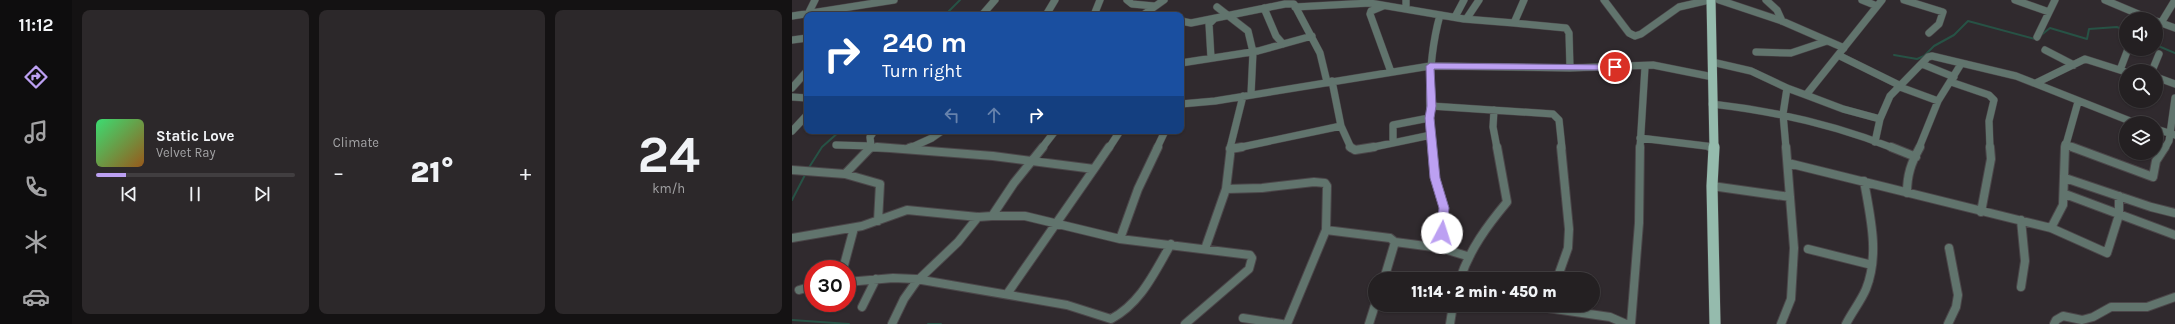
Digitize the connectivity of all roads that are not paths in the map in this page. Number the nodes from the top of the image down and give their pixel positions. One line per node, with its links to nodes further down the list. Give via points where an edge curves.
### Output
1 (815, 0): 29 (street)
2 (894, 0): 30 (street)
3 (995, 0): 31 (street)
4 (1055, 0): 32 (street)
5 (1100, 0): 33 (street)
6 (1127, 0): 24 (street, via 1132,4)
7 (1164, 0): 24 (street)
8 (1406, 0): 28 (street)
9 (1464, 0): 42 (street)
10 (1478, 0): 44 (street)
11 (1524, 0): 47 (street)
12 (1604, 0): 13 (street, via 1629,33 1635,36 1679,7)
13 (1710, 0): 64 (main road)
14 (1719, 0): 45 (street)
15 (1766, 0): 45 (street, via 1777,10)
16 (1862, 0): 23 (street)
17 (1904, 0): 50 (street, via 1943,12 1939,26)
18 (2015, 0): 35 (street)
19 (2056, 0): 35 (street)
20 (2105, 0): 36 (street)
21 (2175, 0): 41 (street)
22 (1217, 3): 40 (street); 43 (street)
23 (1879, 3): 57 (street)
24 (1154, 6): 34 (street)
25 (1384, 6): 26 (street, via 1362,4); 28 (street); 72 (street, via 1371,11 1370,14)
26 (1295, 7): 27 (street, via 1294,4 1285,4); 51 (street)
27 (1264, 8): 40 (street); 56 (street, via 1276,36)
28 (1406, 9): 38 (street)
29 (809, 12)
30 (820, 12)
31 (985, 12)
32 (1048, 12)
33 (1095, 12)
34 (1147, 12)
35 (2049, 12): 52 (street)
36 (2133, 12)
37 (804, 14): 39 (street)
38 (1440, 15): 42 (street); 68 (street, via 1433,40)
39 (792, 16)
40 (1229, 16): 43 (street); 59 (street, via 1241,29 1248,31)
41 (2163, 16)
42 (1455, 17): 44 (street)
43 (1215, 19): 46 (street); 62 (street, via 1209,24)
44 (1464, 19): 47 (street)
45 (1782, 21): 55 (street)
46 (1184, 22)
47 (1514, 23): 70 (street, via 1566,28 1569,33)
48 (2163, 24): 49 (street)
49 (2175, 28)
50 (1929, 33)
51 (1312, 36): 56 (street); 77 (street)
52 (2037, 37)
53 (804, 38): 54 (street)
54 (792, 40)
55 (1827, 41): 57 (street); 60 (street, via 1790,53)
56 (1283, 44): 59 (street)
57 (1844, 48): 61 (street)
58 (2045, 50): 67 (street)
59 (1253, 52): 62 (street); 83 (street)
60 (1756, 52)
61 (1838, 55): 80 (street); 84 (street)
62 (1211, 58): 63 (street)
63 (1184, 62)
64 (1712, 62): 74 (main road); 82 (street, via 1752,70)
65 (1922, 64): 66 (street, via 1932,56); 75 (street); 80 (street)
66 (1961, 64): 75 (street); 78 (street)
67 (2074, 65): 71 (street, via 2089,60); 78 (street)
68 (1430, 66): 70 (street); 72 (street); 92 (street)
69 (1645, 67): 70 (street); 74 (street, via 1653,66); 109 (street)
70 (1570, 68)
71 (2119, 70)
72 (1391, 72): 77 (street)
73 (804, 74): 81 (street)
74 (1713, 77): 91 (main road)
75 (1952, 80): 88 (street); 132 (street, via 1989,95 1994,100 1988,140 1991,158)
76 (2163, 80): 79 (street)
77 (1330, 82): 83 (street); 100 (street)
78 (2036, 83): 89 (street)
79 (2175, 84)
80 (1900, 87): 88 (street); 99 (street, via 1890,96)
81 (792, 88)
82 (1787, 88): 84 (street); 94 (street)
83 (1247, 95): 90 (street); 117 (street)
84 (1806, 95): 99 (street)
85 (792, 97): 86 (street)
86 (804, 98)
87 (2175, 99): 95 (street)
88 (1938, 101): 118 (street)
89 (2078, 102): 96 (street); 113 (street)
90 (1184, 104)
91 (1712, 104): 94 (street, via 1749,107); 115 (main road)
92 (1431, 106): 93 (street); 98 (street)
93 (1494, 110): 152 (street, via 1493,127 1503,186 1507,194 1506,202); 157 (street, via 1553,114 1559,120 1569,230 1568,248)
94 (1783, 114): 110 (street); 120 (street)
95 (2174, 116): 107 (street)
96 (2119, 117)
97 (804, 118): 101 (street)
98 (1429, 118): 108 (street); 111 (street, via 1393,125)
99 (1880, 119): 110 (street)
100 (1341, 126): 111 (street, via 1347,144 1355,150); 117 (street)
101 (792, 131)
102 (872, 134): 114 (street)
103 (938, 134): 116 (street)
104 (1053, 134): 119 (street)
105 (1118, 134): 121 (street)
106 (1164, 134): 145 (street, via 1138,189)
107 (2172, 134): 113 (street, via 2156,161 2152,178)
108 (1431, 135): 111 (street); 148 (street, via 1435,178 1444,208)
109 (1640, 138): 115 (street); 178 (street, via 1639,223)
110 (1875, 142): 118 (street)
111 (1393, 143)
112 (836, 144): 114 (street)
113 (2066, 144): 124 (street, via 2063,163)
114 (871, 146): 116 (street); 123 (street)
115 (1714, 147): 126 (main road)
116 (908, 148): 119 (street)
117 (1230, 149): 127 (street)
118 (1916, 157): 128 (street, via 1910,165)
119 (1032, 161): 121 (street); 135 (street)
120 (1788, 163): 125 (street); 131 (street)
121 (1094, 169): 139 (street)
122 (792, 170): 123 (street)
123 (845, 174): 138 (street, via 880,184)
124 (2065, 178): 129 (street); 130 (street)
125 (1864, 181): 128 (street); 154 (street, via 1873,232)
126 (1712, 186): 131 (street); 179 (main road)
127 (1226, 189): 142 (street, via 1325,183 1328,196); 150 (street)
128 (1907, 193): 132 (street)
129 (2065, 194): 134 (street); 141 (street, via 2063,205)
130 (2118, 196): 133 (street); 134 (street)
131 (1790, 197): 180 (street, via 1794,248 1793,284 1791,299)
132 (1981, 212): 137 (street)
133 (2175, 213)
134 (2119, 215): 141 (street, via 2107,253); 143 (street)
135 (992, 216): 136 (street); 139 (street, via 1025,216)
136 (978, 217): 138 (street, via 914,209); 159 (street, via 958,242)
137 (2021, 220): 141 (street); 161 (street, via 2025,261)
138 (878, 221): 140 (street)
139 (1058, 223): 145 (street); 164 (street)
140 (854, 228): 144 (street); 153 (street)
141 (2051, 228)
142 (1326, 230): 146 (street, via 1390,238); 174 (street)
143 (2175, 235)
144 (792, 238)
145 (1120, 239): 147 (street)
146 (1395, 242): 148 (street); 155 (street)
147 (1172, 244): 150 (street); 164 (street, via 1138,297 1124,314 1111,319 1067,305)
148 (1441, 248): 152 (street)
149 (1949, 248): 182 (street, via 1958,294 1956,307)
150 (1205, 249): 172 (street, via 1250,255 1251,265 1246,273 1210,300)
151 (1808, 249): 154 (street)
152 (1467, 256): 156 (street)
153 (845, 260)
154 (1872, 265): 181 (street, via 1866,289)
155 (1386, 272)
156 (1462, 272)
157 (1559, 272)
158 (876, 279): 159 (street); 160 (street); 166 (street)
159 (921, 279): 164 (street, via 938,284); 171 (street, via 904,299)
160 (856, 281)
161 (2021, 287)
162 (804, 289): 163 (street)
163 (799, 290)
164 (1007, 294)
165 (2175, 297): 183 (street, via 2147,307 2112,307 2082,320 2064,316)
166 (862, 307)
167 (1373, 312): 175 (street)
168 (1452, 312): 176 (street)
169 (1578, 312): 177 (street)
170 (1243, 318): 173 (street)
171 (892, 324)
172 (1185, 324)
173 (1282, 324)
174 (1287, 324)
175 (1369, 324)
176 (1450, 324)
177 (1626, 324)
178 (1631, 324)
179 (1715, 324)
180 (1781, 324)
181 (1846, 324)
182 (1948, 324)
183 (2054, 324)

